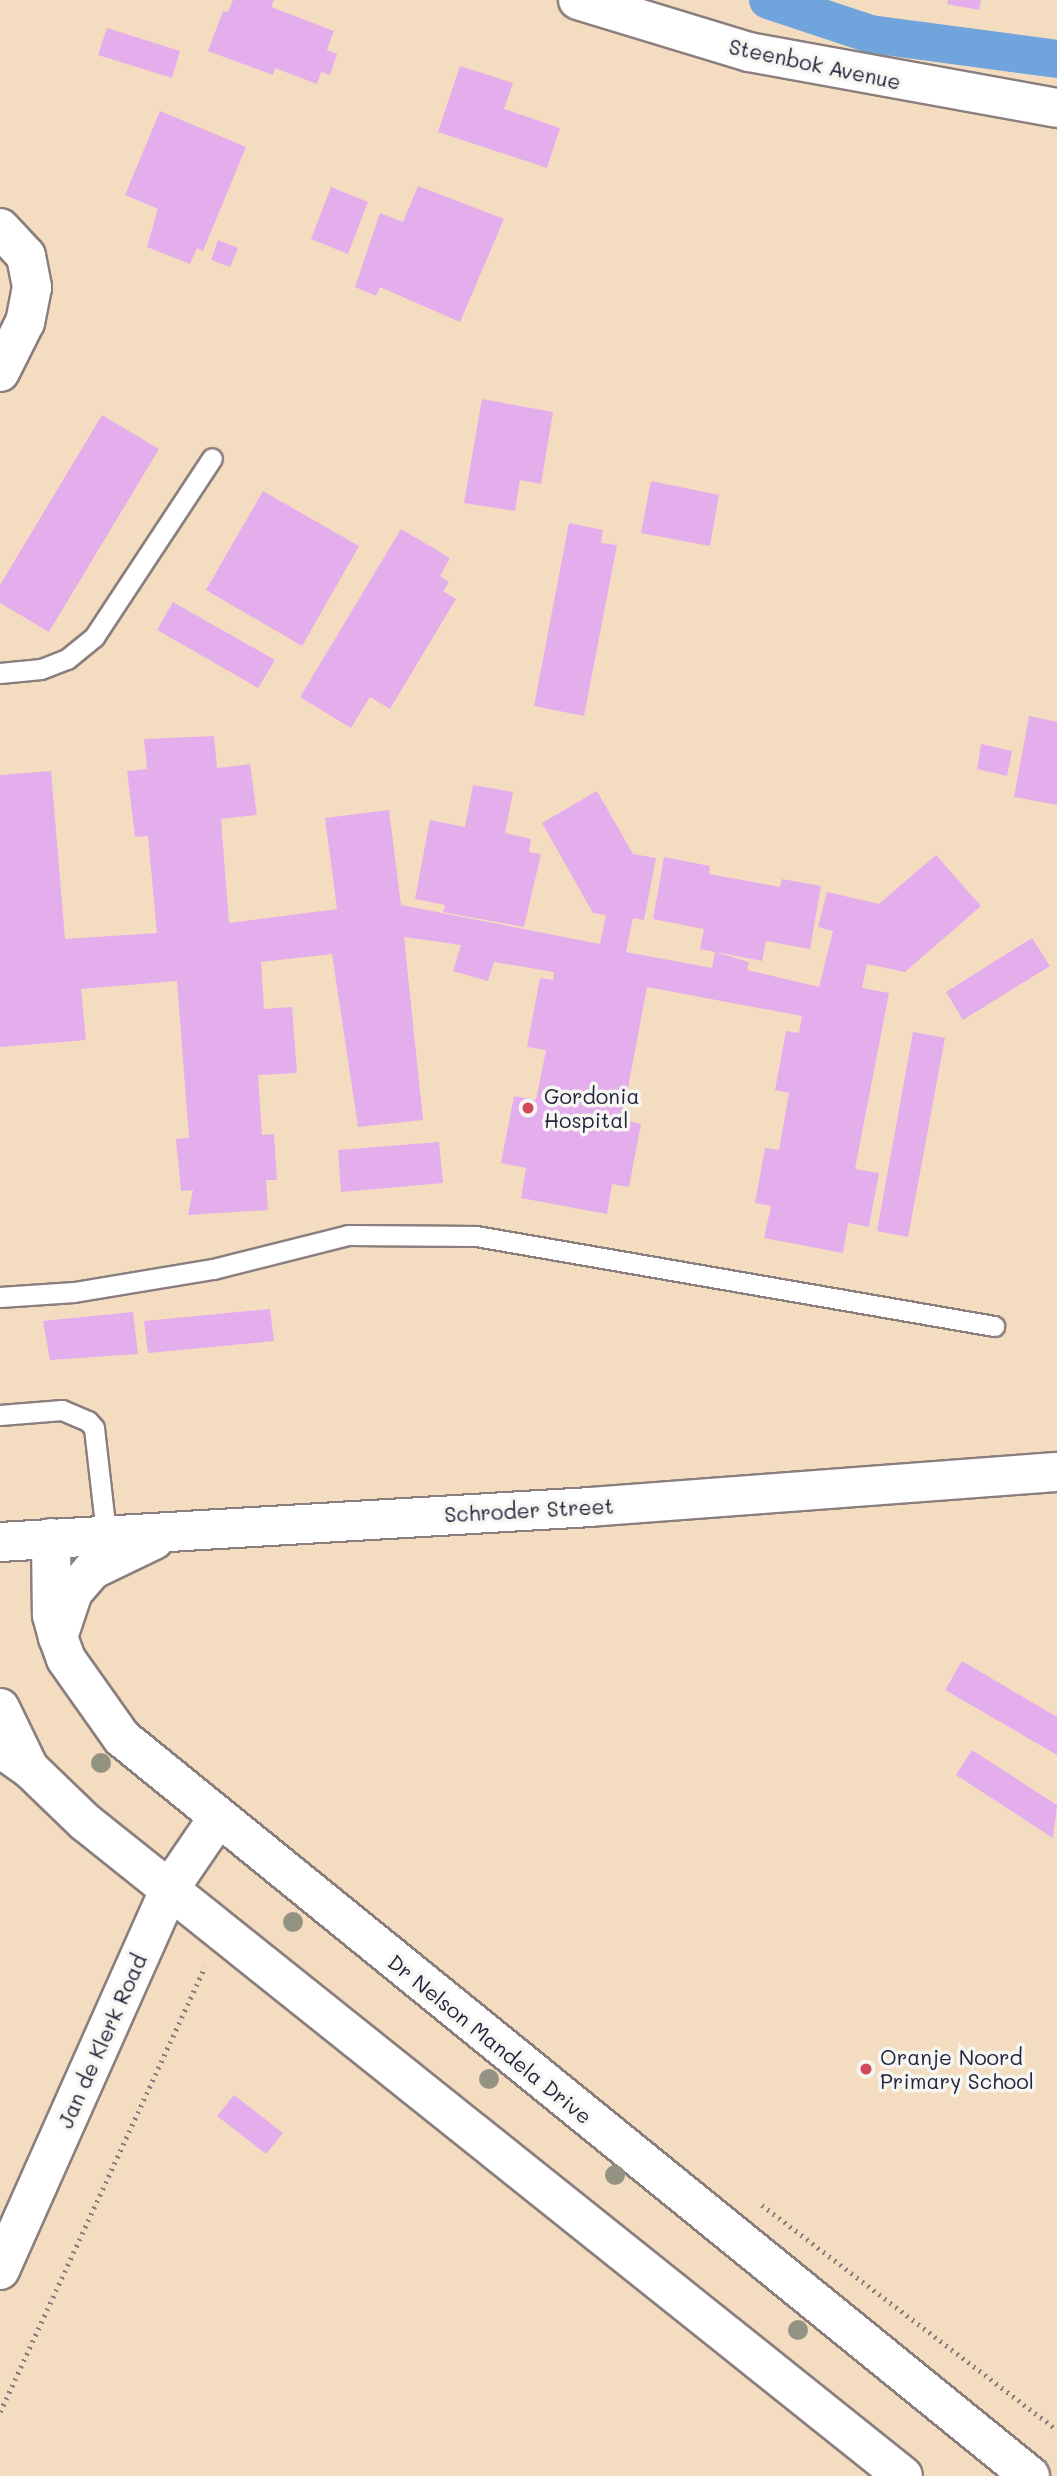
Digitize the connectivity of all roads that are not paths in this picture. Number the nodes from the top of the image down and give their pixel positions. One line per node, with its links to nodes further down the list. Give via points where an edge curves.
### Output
1 (578, 0): 2 (main road, Steenbok Avenue, via 749,52)
2 (1057, 108)
3 (0, 228): 4 (main road, via 26,256 32,287 25,321)
4 (0, 372)
5 (212, 458): 6 (lane, via 93,637 67,659 41,669)
6 (0, 673)
7 (0, 1297): 8 (lane, via 74,1292 214,1269 348,1235 476,1236)
8 (994, 1326)
9 (0, 1415): 12 (lane, via 62,1410 88,1421 94,1428)
10 (1057, 1472): 11 (main road, Schroder Street, via 590,1507)
11 (186, 1529): 12 (main road, Schroder Street); 15 (main road, via 136,1546 92,1570 73,1592)
12 (106, 1534): 13 (main road, Schroder Street)
13 (51, 1538): 14 (main road, Schroder Street); 15 (main road, Dr Nelson Mandela Drive, via 52,1615)
14 (0, 1542)
15 (58, 1637): 18 (main road, Dr Nelson Mandela Drive, via 66,1659 122,1738)
16 (0, 1708): 17 (main road)
17 (14, 1758): 19 (main road, via 85,1822)
18 (217, 1819): 19 (main road, Jan de Klerk Road); 22 (main road, Dr Nelson Mandela Drive)
19 (170, 1888): 20 (main road, Jan de Klerk Road); 21 (main road)
20 (0, 2270)
21 (903, 2476)
22 (1030, 2476)

